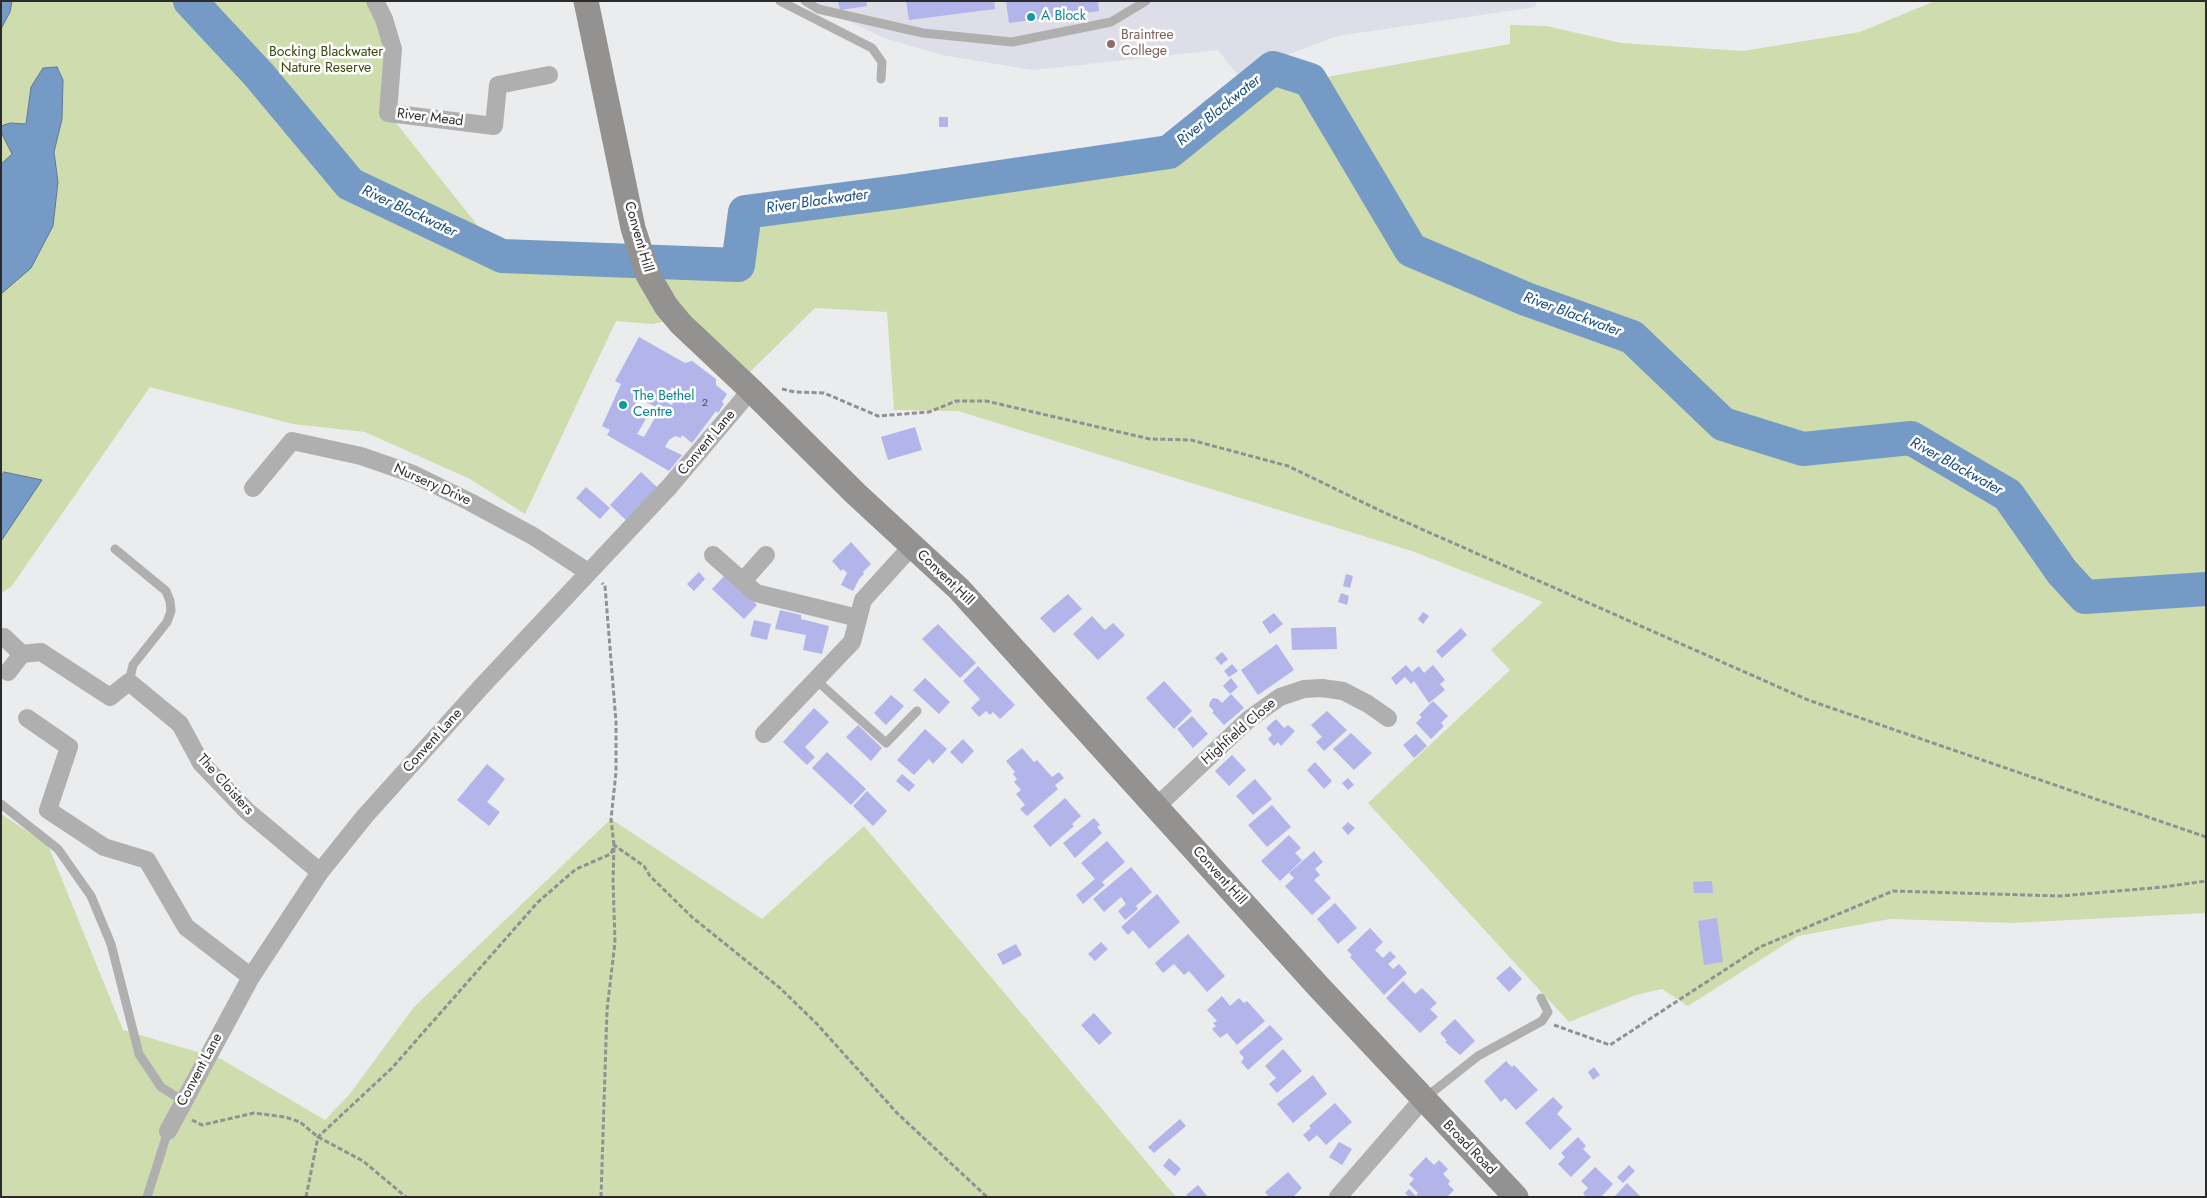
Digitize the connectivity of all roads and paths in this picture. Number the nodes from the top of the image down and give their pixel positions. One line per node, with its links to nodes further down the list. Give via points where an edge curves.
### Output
1 (375, 1): 6 (street, River Mead, via 393,49 388,113 494,126 498,85)
2 (586, 1): 9 (main road, Convent Hill, via 633,228 648,275 680,324)
3 (780, 1): 7 (lane, via 872,48 882,62)
4 (804, 1): 5 (lane, via 818,9 923,33 1012,42 1111,22)
5 (1146, 1)
6 (549, 75)
7 (881, 79)
8 (776, 387): 29 (path, via 795,392 824,393 878,416 929,412 956,401 986,401 1150,439 1191,440 1288,466 1383,512 1808,700)
9 (751, 390): 11 (main road, Convent Hill); 15 (street, Convent Lane, via 670,486)
10 (253, 488): 15 (street, Nursery Drive, via 292,441 361,456 414,474 470,502 534,536)
11 (912, 546): 17 (street, via 863,600); 28 (main road, Convent Hill, via 959,589)
12 (115, 549): 22 (lane, via 166,591 170,601 167,622 133,665)
13 (713, 555): 16 (street)
14 (766, 555): 16 (street)
15 (588, 572): 30 (path, via 605,586 616,722 616,772 611,819); 31 (street, Convent Lane, via 365,816)
16 (743, 581): 17 (street, via 756,594)
17 (858, 618): 21 (street, via 852,642)
18 (4, 637): 19 (street)
19 (22, 654): 20 (street); 22 (street, via 41,652 110,697)
20 (8, 672)
21 (816, 680): 23 (lane, via 886,743); 26 (street)
22 (129, 682): 31 (street, The Cloisters, via 180,724 201,763 247,811)
23 (917, 711)
24 (27, 718): 33 (street, via 68,747 48,810 104,847 147,860 186,927)
25 (1388, 718): 28 (street, Highfield Close, via 1343,691 1304,689 1280,697 1249,719)
26 (764, 734)
27 (1, 804): 37 (lane, via 58,849 91,896 110,944 139,1054 161,1087)
28 (1156, 807): 36 (main road, Convent Hill)
29 (2206, 837)
30 (614, 845): 39 (path, via 610,854 576,869 538,902 392,1068); 43 (path, via 616,942 607,1010); 44 (path, via 644,866 693,918 780,988 897,1113)
31 (320, 872): 33 (street, Convent Lane)
32 (2206, 880): 35 (path, via 2060,896 1893,891 1760,947 1610,1045)
33 (251, 977): 37 (street, Convent Lane)
34 (1541, 998): 35 (lane, via 1548,1012)
35 (1542, 1021): 36 (lane, via 1478,1056)
36 (1423, 1099): 45 (street); 46 (main road, Broad Road)
37 (180, 1107): 38 (street, Convent Lane); 39 (path, via 202,1125 254,1113 300,1122)
38 (168, 1131): 40 (lane)
39 (318, 1137): 41 (path); 42 (path, via 363,1162)
40 (147, 1197)
41 (306, 1197)
42 (406, 1197)
43 (601, 1197)
44 (987, 1197)
45 (1338, 1197)
46 (1516, 1197)

